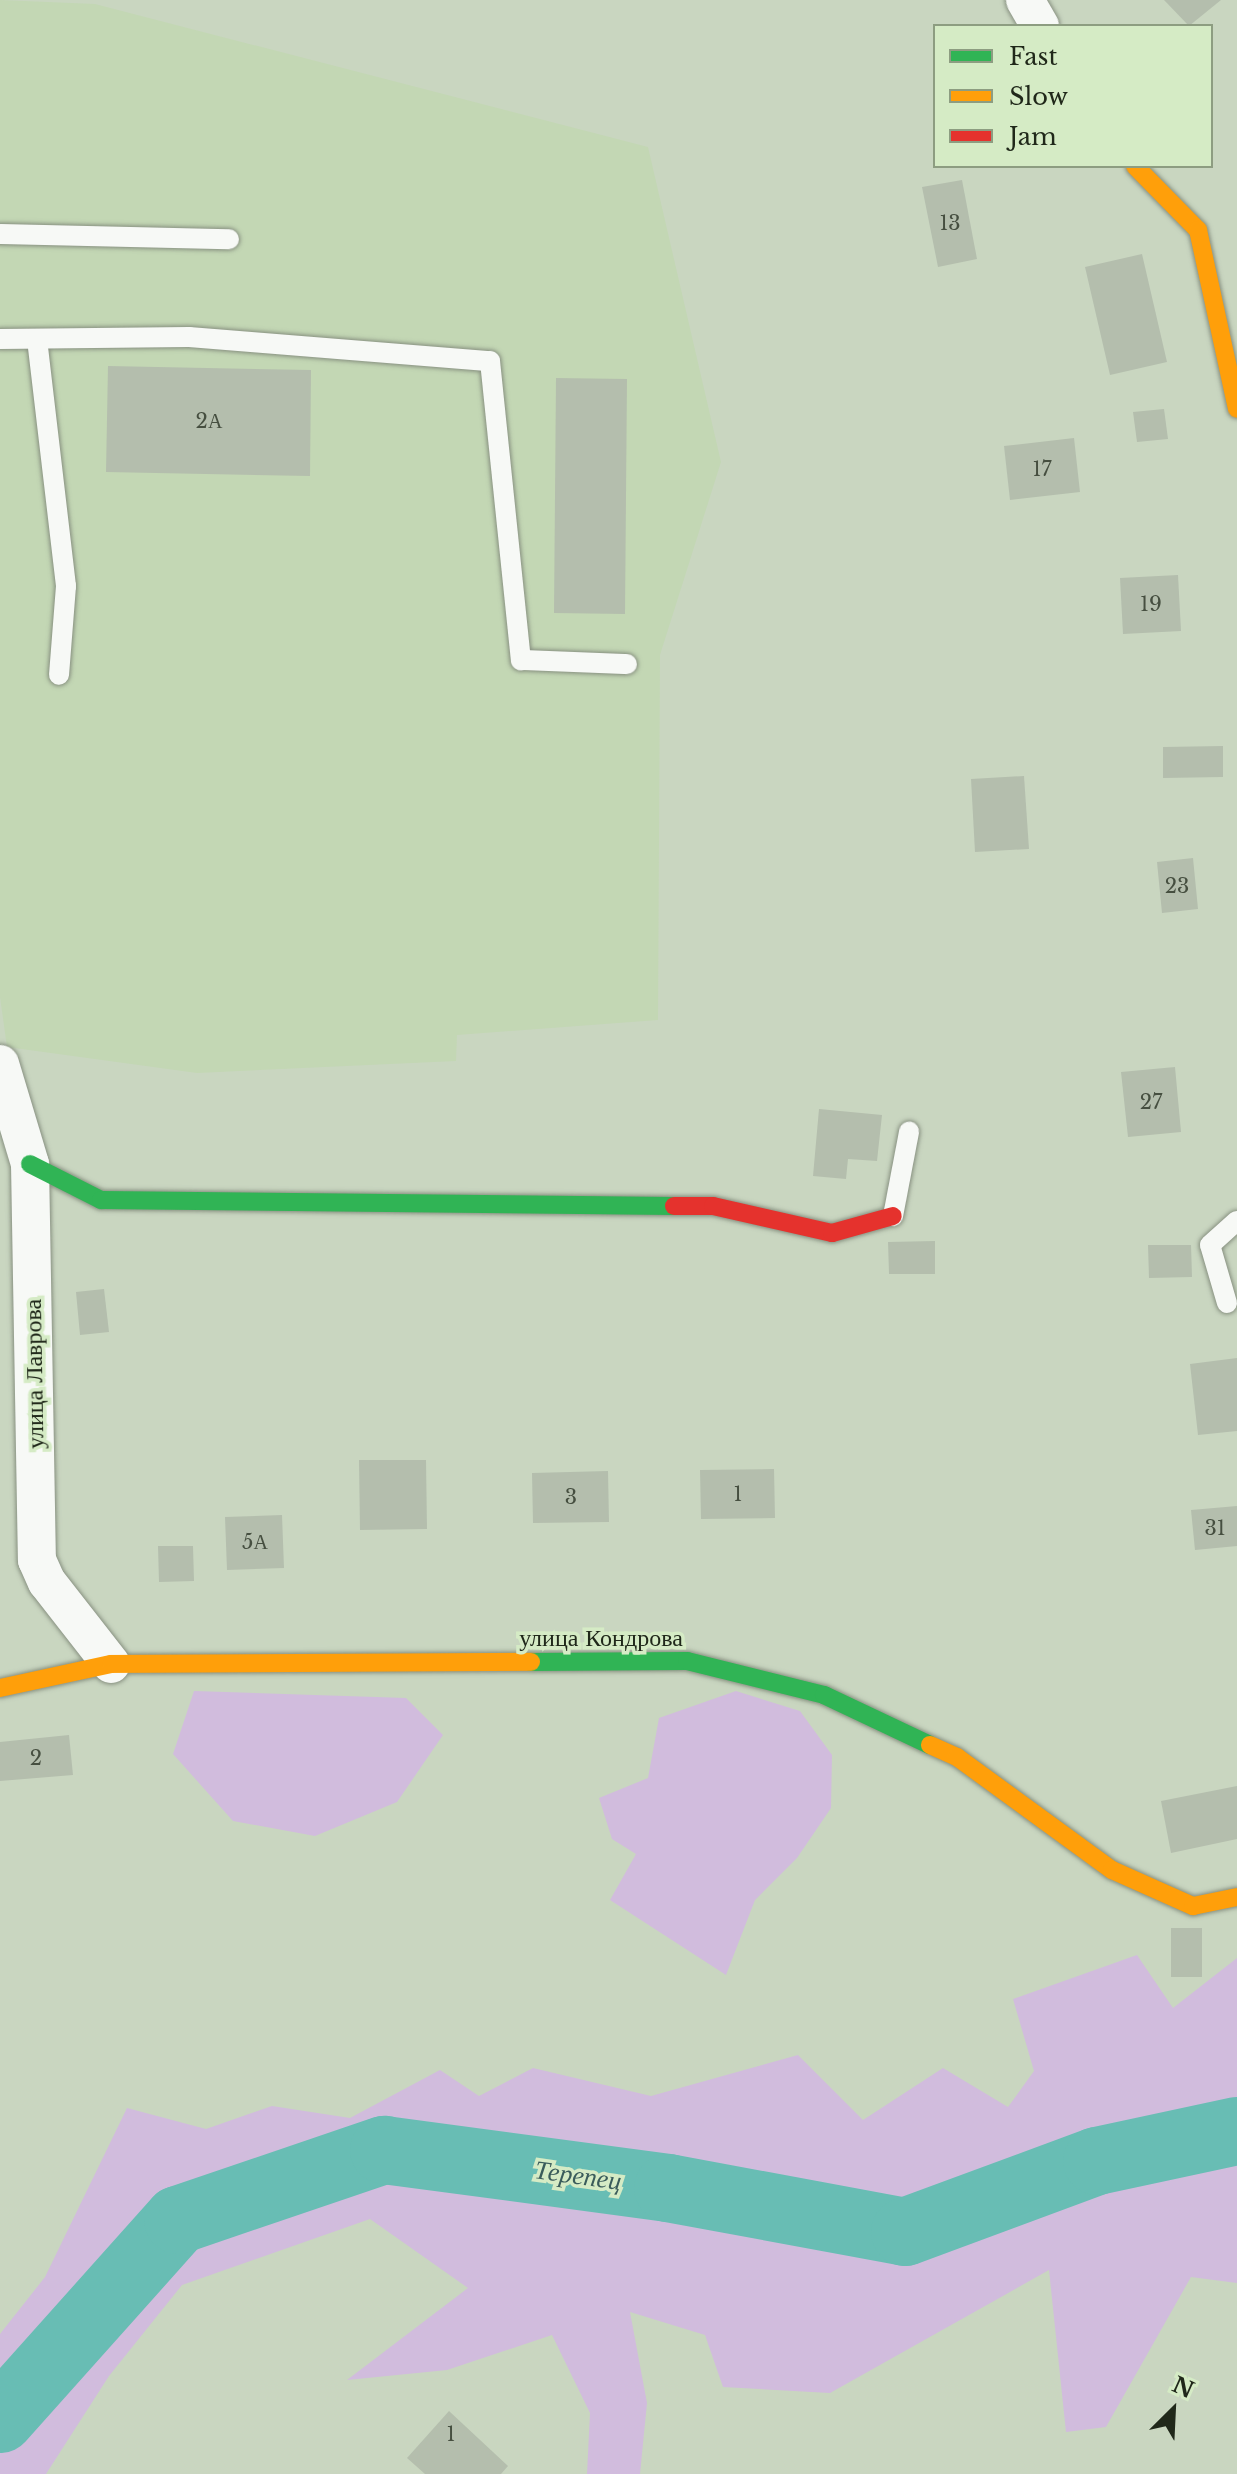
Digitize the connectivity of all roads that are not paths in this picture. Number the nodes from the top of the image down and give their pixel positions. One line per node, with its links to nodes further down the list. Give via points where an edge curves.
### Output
1 (1025, 0): 2 (street)
2 (1039, 24)
3 (1137, 168): 8 (street, via 1198,230)
4 (0, 234): 5 (lane)
5 (229, 239)
6 (0, 339): 7 (lane)
7 (37, 339): 9 (lane, via 189,337 490,361 521,660); 10 (lane, via 37,374 66,586)
8 (1237, 409)
9 (627, 664)
10 (59, 675)
11 (0, 1064): 13 (street, улица Лаврова)
12 (909, 1132): 14 (lane)
13 (30, 1164): 14 (street, via 101,1200 713,1206 832,1233); 17 (street, улица Лаврова, via 37,1560 47,1582)
14 (893, 1216)
15 (1237, 1221): 16 (lane, via 1210,1245)
16 (1227, 1303)
17 (111, 1664): 18 (street, улица Кондрова); 19 (street, улица Кондрова, via 687,1661 824,1695 957,1757 1112,1870 1193,1906)
18 (0, 1688)
19 (1237, 1897)

